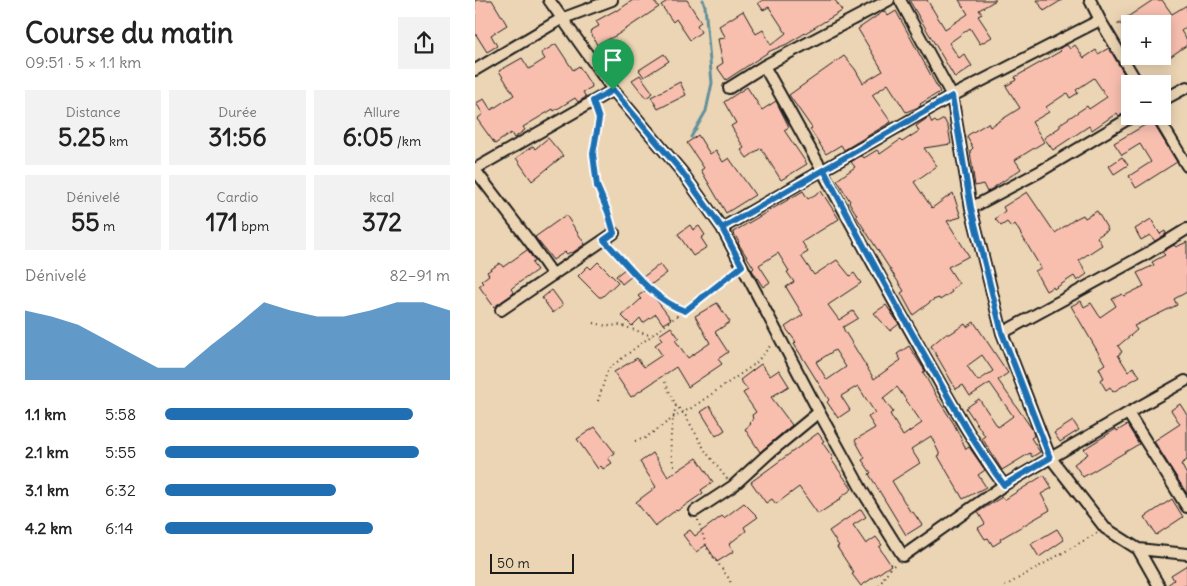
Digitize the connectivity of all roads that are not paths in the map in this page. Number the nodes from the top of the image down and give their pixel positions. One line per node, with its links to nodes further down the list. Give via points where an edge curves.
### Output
1 (549, 0): 6 (street)
2 (612, 0): 6 (street)
3 (889, 0): 8 (street)
4 (900, 0): 14 (street)
5 (1090, 0): 7 (street)
6 (561, 19): 9 (street); 13 (street)
7 (1100, 20): 10 (street); 14 (street)
8 (764, 66): 12 (street); 20 (street)
9 (475, 70)
10 (1132, 75)
11 (1187, 87): 15 (street)
12 (729, 88)
13 (613, 90): 19 (street); 22 (street, via 682,172)
14 (952, 96): 20 (street); 21 (street)
15 (1171, 96)
16 (1121, 123): 21 (street)
17 (1162, 125): 18 (street)
18 (1187, 166)
19 (475, 170): 25 (street)
20 (824, 170): 22 (street); 32 (street, via 880,278 952,404 981,454)
21 (971, 208): 27 (street)
22 (722, 228): 29 (street)
23 (1187, 229): 27 (street)
24 (614, 233): 25 (street)
25 (553, 275): 26 (street)
26 (501, 310)
27 (1002, 333): 31 (street)
28 (1186, 382): 30 (street)
29 (819, 412): 32 (street, via 903,556); 34 (street, via 733,486)
30 (1129, 413): 31 (street); 33 (street)
31 (1050, 458): 32 (street); 35 (street, via 1105,528)
32 (1004, 485)
33 (1187, 506)
34 (695, 511)
35 (1138, 550): 36 (street); 37 (street)
36 (1187, 554)
37 (1159, 586)

